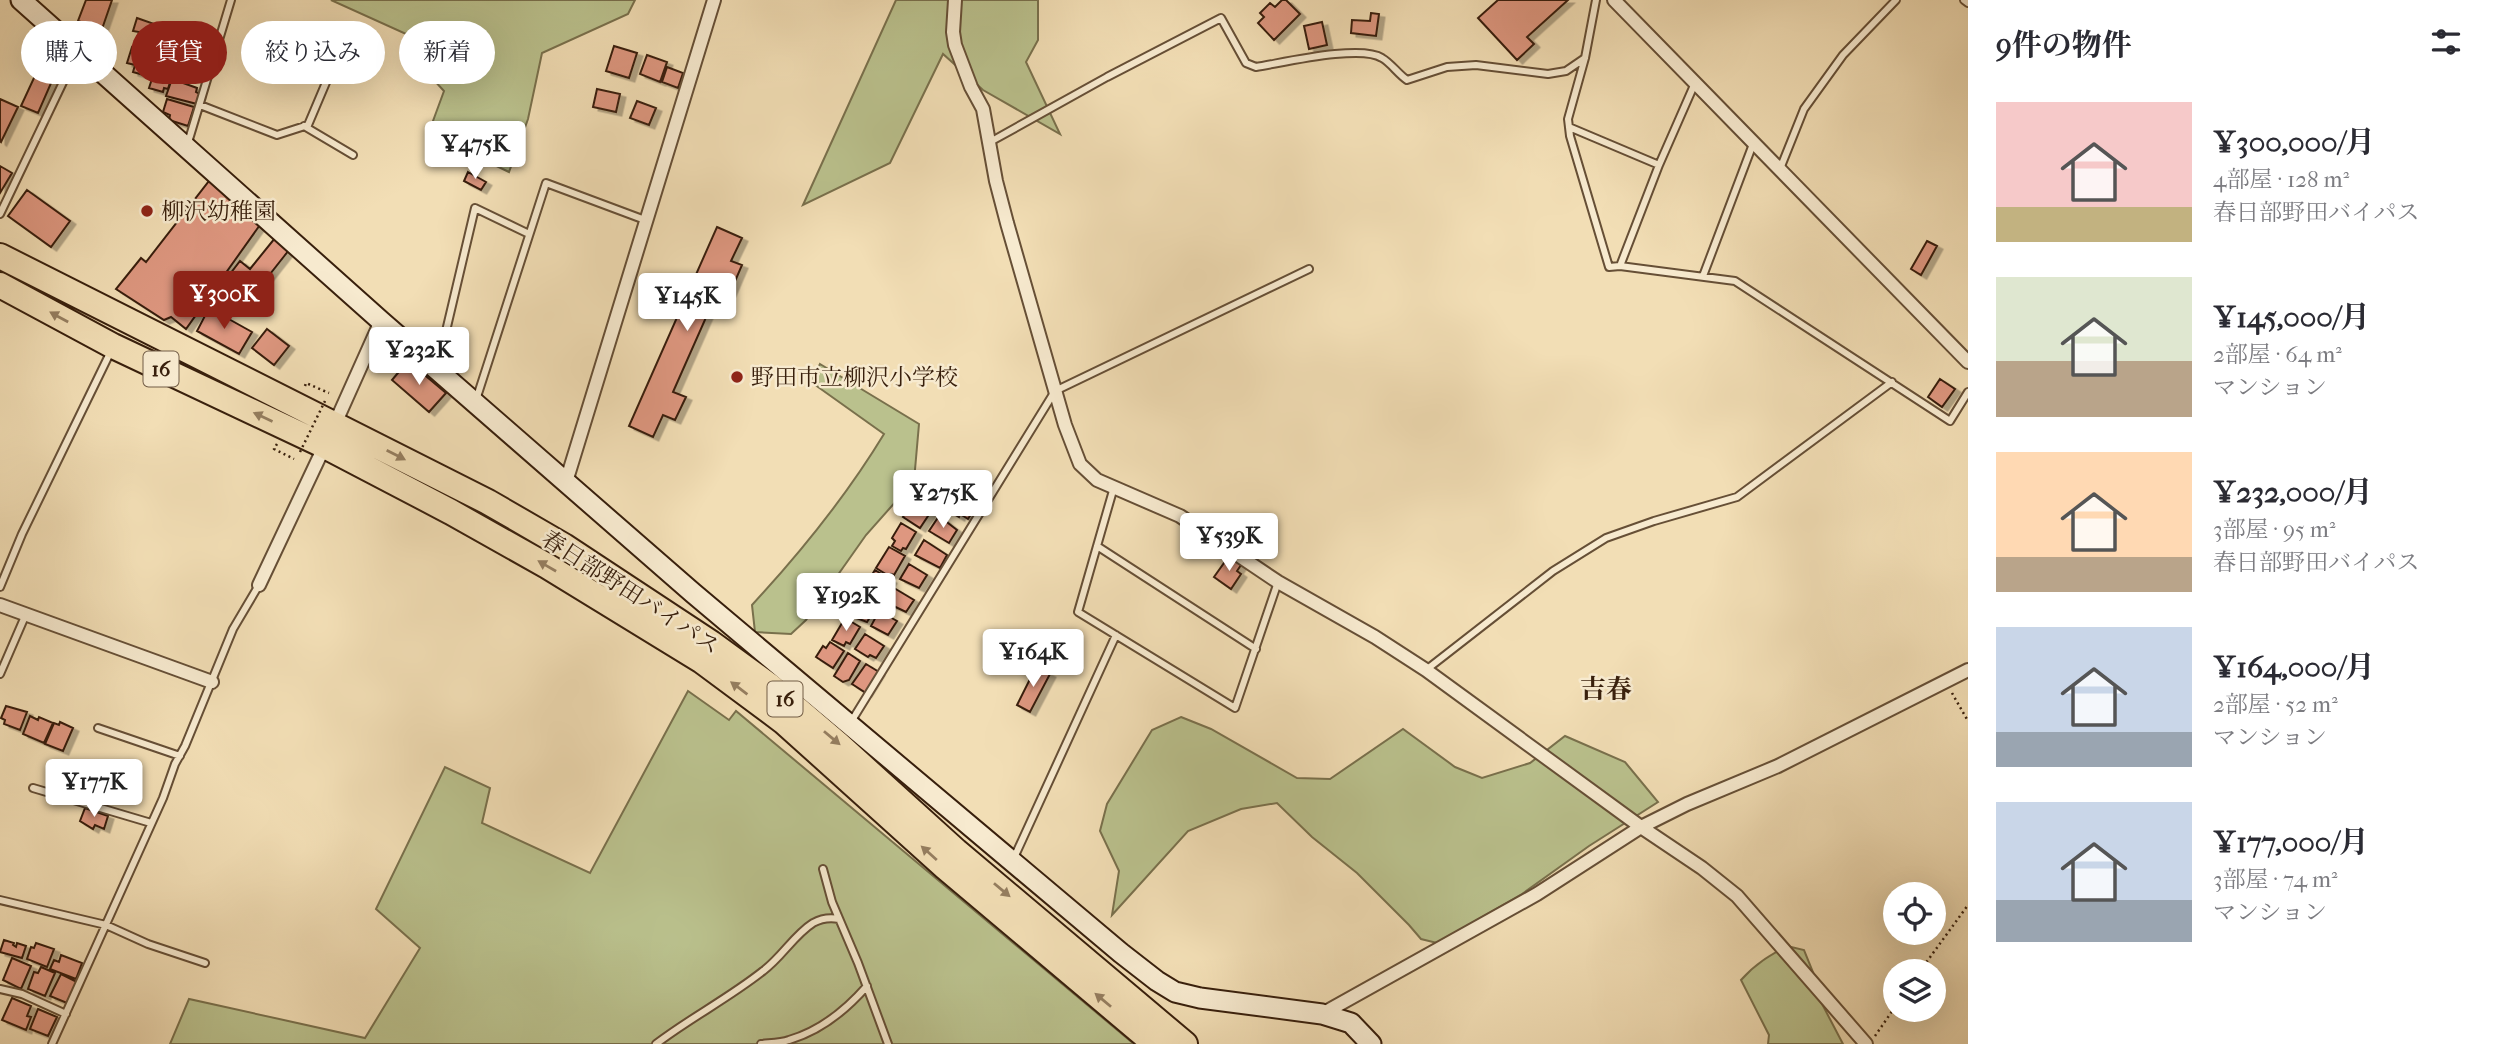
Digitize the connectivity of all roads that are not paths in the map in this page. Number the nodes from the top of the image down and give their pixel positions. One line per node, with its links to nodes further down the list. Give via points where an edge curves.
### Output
1 (20, 0): 8 (street)
2 (231, 0): 14 (lane)
3 (714, 0): 24 (street)
4 (955, 0): 17 (street, via 955,45 983,109)
5 (1596, 0): 9 (lane)
6 (1614, 0): 10 (street)
7 (1896, 0): 22 (lane, via 1843,55 1804,109)
8 (44, 21)
9 (1585, 58): 16 (lane); 17 (lane, via 1566,71 1548,74 1476,65 1447,67 1407,80 1384,58 1366,54 1322,55 1256,68 1246,63 1221,18)
10 (1695, 83): 18 (street); 21 (lane)
11 (62, 84): 23 (lane)
12 (115, 84): 19 (street)
13 (325, 84): 15 (lane)
14 (200, 105): 15 (lane, via 277,135); 19 (lane)
15 (304, 126): 20 (lane)
16 (1569, 127): 21 (lane); 27 (lane, via 1609,267)
17 (990, 142): 36 (street, via 1002,202)
18 (1753, 142): 22 (street); 29 (lane)
19 (187, 147): 31 (street)
20 (353, 155)
21 (1659, 165): 27 (lane)
22 (1780, 170): 33 (street)
23 (0, 214)
24 (645, 220): 25 (lane, via 546,183); 40 (street)
25 (529, 234): 34 (lane, via 475,208); 38 (lane)
26 (0, 256): 39 (highway, 春日部野田バイパス / 16)
27 (1620, 266): 29 (lane)
28 (1309, 269): 36 (lane)
29 (1703, 276): 35 (lane, via 1747,287)
30 (0, 285): 32 (highway, 春日部野田バイパス / 16, one-way to 30)
31 (381, 321): 34 (street); 39 (street)
32 (113, 346): 39 (highway, 春日部野田バイパス / 16, one-way to 32); 45 (lane)
33 (1968, 362)
34 (436, 369): 38 (street)
35 (1892, 382): 37 (lane, via 1950,421); 50 (lane, via 1737,497 1606,538 1553,571)
36 (1055, 391): 41 (street, via 1080,464 1097,480); 54 (lane)
37 (1968, 392)
38 (475, 403): 40 (street)
39 (330, 435): 44 (street); 74 (highway, 春日部野田バイパス / 16, one-way to 39, via 945,867 784,722 702,661); 75 (highway, 春日部野田バイパス / 16, one-way to 75, via 488,502 564,546 731,657)
40 (566, 482): 54 (street)
41 (1114, 487): 42 (lane); 43 (street, via 1180,516)
42 (1097, 546): 48 (lane, via 1078,612); 49 (lane)
43 (1278, 582): 49 (lane); 50 (street)
44 (259, 585): 53 (lane, via 233,629)
45 (0, 587)
46 (0, 605): 47 (street)
47 (26, 614): 52 (lane); 53 (street)
48 (1116, 635): 49 (lane, via 1235,708); 60 (lane)
49 (1256, 649)
50 (1426, 670): 59 (street)
51 (1968, 670): 59 (street, via 1777,766)
52 (0, 674)
53 (212, 682): 56 (lane)
54 (850, 724): 60 (street)
55 (98, 728): 56 (lane)
56 (180, 756): 58 (lane)
57 (33, 788): 58 (lane)
58 (151, 823): 64 (lane)
59 (1641, 827): 69 (street, via 1537,894); 77 (street, via 1737,895)
60 (1012, 862): 69 (street, via 1175,992)
61 (823, 869): 63 (lane)
62 (0, 900): 64 (lane)
63 (839, 919): 66 (lane); 71 (lane, via 822,918 813,923 762,972)
64 (106, 925): 65 (lane); 68 (lane)
65 (205, 963)
66 (867, 986): 72 (lane, via 847,1009 825,1023 788,1041); 73 (lane)
67 (0, 989): 68 (lane)
68 (65, 1014): 70 (lane)
69 (1322, 1014): 76 (street, via 1350,1023)
70 (52, 1044)
71 (656, 1044)
72 (761, 1044)
73 (888, 1044)
74 (1155, 1044)
75 (1185, 1044)
76 (1371, 1044)
77 (1867, 1044)

